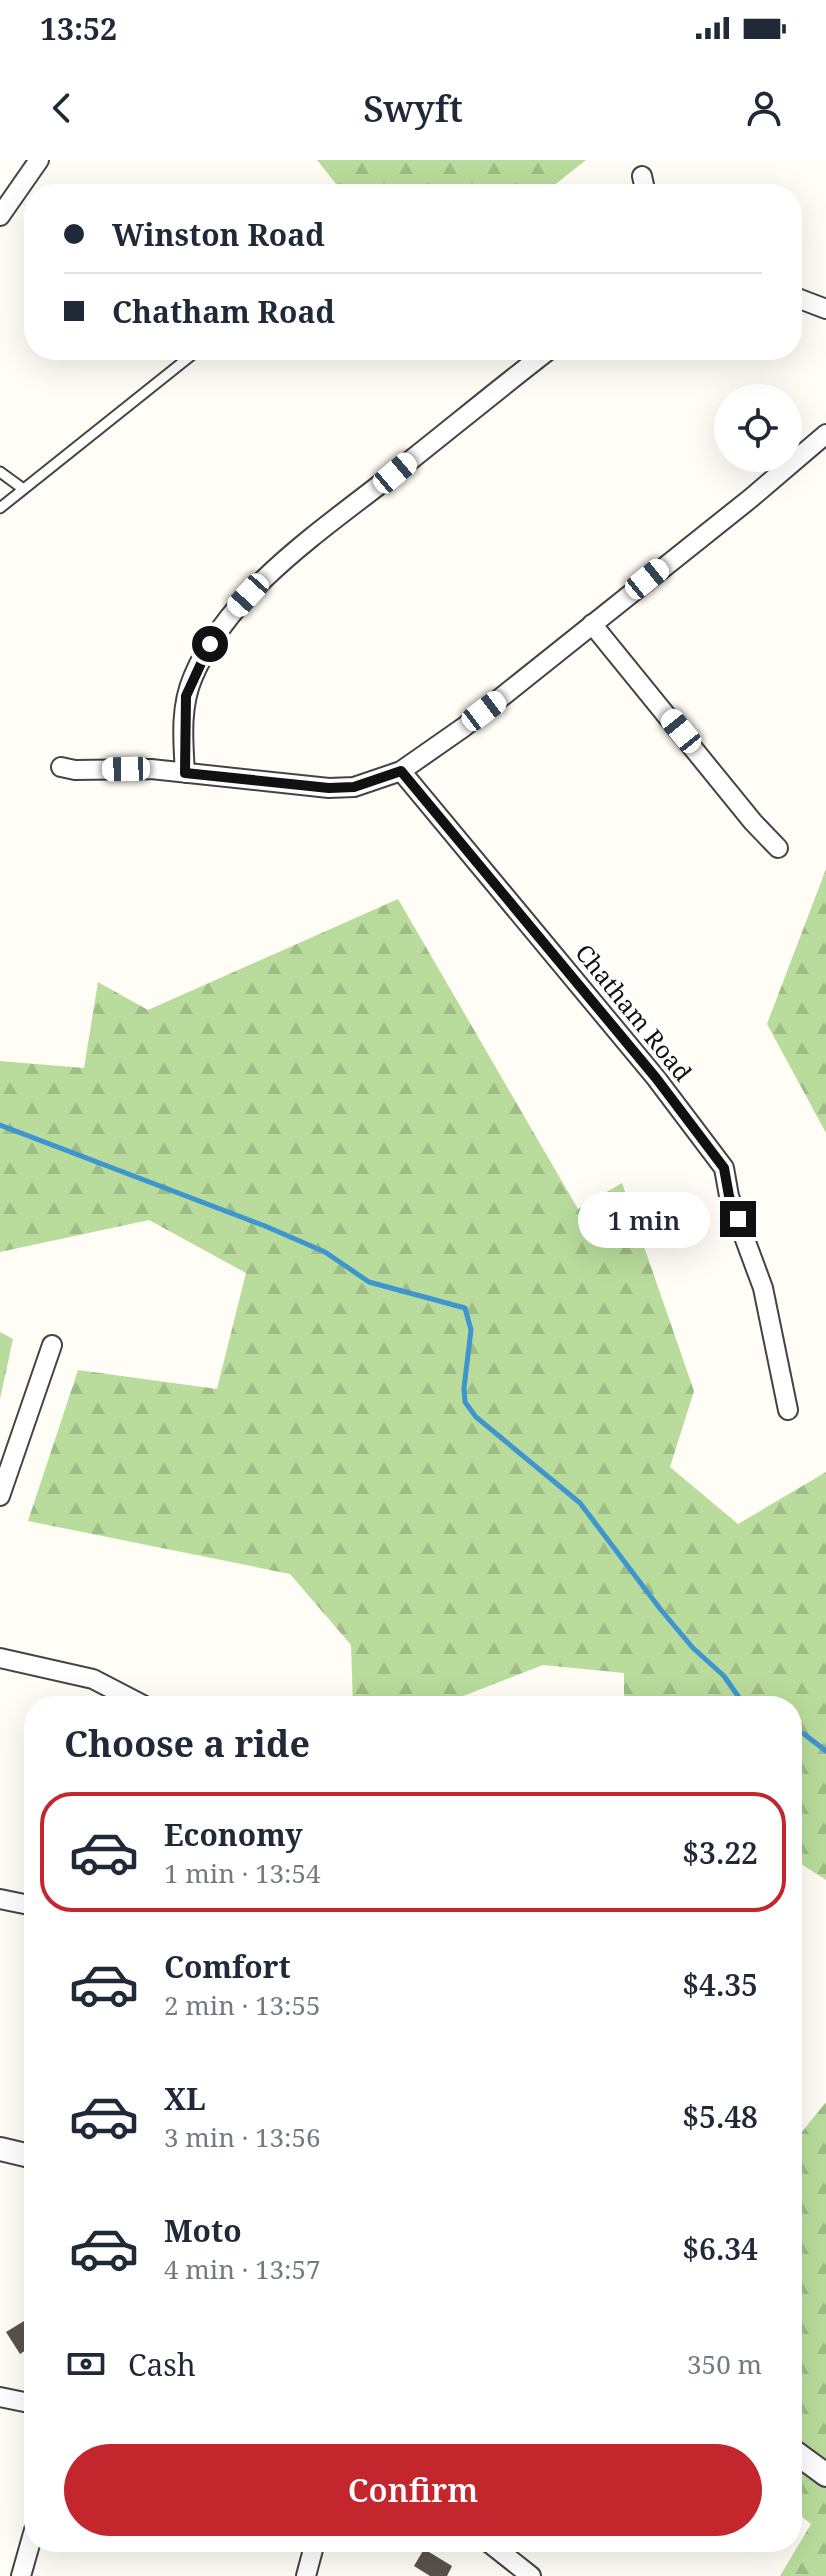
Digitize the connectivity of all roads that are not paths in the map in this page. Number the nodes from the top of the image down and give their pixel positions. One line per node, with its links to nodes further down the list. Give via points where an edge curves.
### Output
1 (39, 160): 2 (street)
2 (0, 216)
3 (802, 300): 4 (street)
4 (826, 309)
5 (185, 360): 9 (lane)
6 (536, 360): 14 (street, via 315,537 234,611 200,660 186,696)
7 (826, 434): 11 (street)
8 (0, 472): 9 (lane)
9 (22, 488): 10 (lane)
10 (0, 508)
11 (592, 624): 13 (street); 15 (street)
12 (61, 767): 14 (street)
13 (401, 771): 14 (street, via 354,787 329,788); 17 (street, Chatham Road, via 656,1078 724,1168 763,1288)
14 (185, 773)
15 (778, 848)
16 (52, 1345): 18 (street)
17 (788, 1410)
18 (0, 1496)
19 (0, 1658): 20 (street, via 93,1679)
20 (126, 1696)
21 (0, 1899): 22 (street)
22 (24, 1904)
23 (0, 2149): 24 (street)
24 (24, 2155)
25 (0, 2397): 26 (street)
26 (24, 2402)
27 (802, 2457): 28 (street)
28 (826, 2475)
29 (28, 2552): 32 (street)
30 (312, 2552): 33 (street)
31 (501, 2552): 34 (street)
32 (21, 2576)
33 (306, 2576)
34 (531, 2576)

